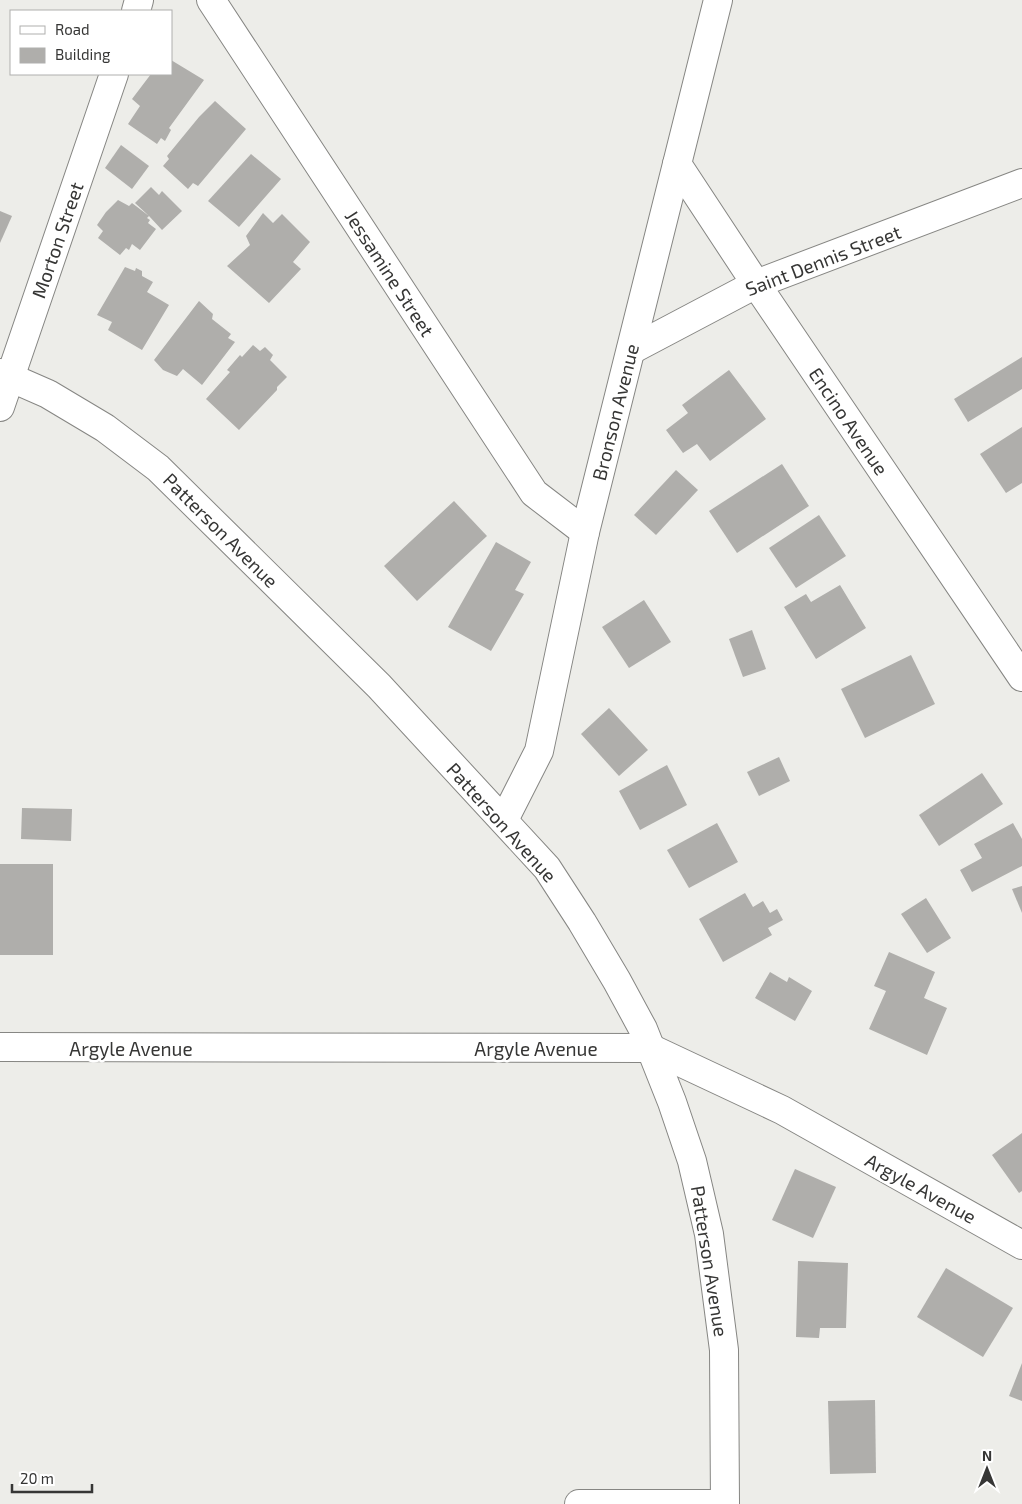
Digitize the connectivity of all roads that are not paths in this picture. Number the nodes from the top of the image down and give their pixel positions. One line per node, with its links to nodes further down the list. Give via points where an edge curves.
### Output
1 (211, 0): 10 (street, Jessamine Street, via 534,493)
2 (718, 0): 4 (street, Bronson Avenue)
3 (114, 75): 8 (street, Morton Street)
4 (677, 164): 6 (street, Encino Avenue); 7 (street, Bronson Avenue)
5 (1022, 183): 6 (street, Saint Dennis Street)
6 (756, 284): 7 (street, Saint Dennis Street); 11 (street, Encino Avenue)
7 (631, 350): 10 (street, Bronson Avenue)
8 (5, 375): 9 (street, Morton Street); 12 (street, Patterson Avenue, via 48,394 105,428 158,468 379,686)
9 (0, 407)
10 (585, 532): 12 (street, Bronson Avenue, via 539,751)
11 (1022, 677)
12 (504, 820): 14 (street, Patterson Avenue, via 547,868 582,922 618,981)
13 (0, 1047): 14 (street, Argyle Avenue)
14 (650, 1048): 15 (street, Argyle Avenue, via 782,1110); 17 (street, Patterson Avenue, via 692,1161 709,1234 724,1350)
15 (1022, 1245)
16 (579, 1504): 17 (street)
17 (725, 1504)

